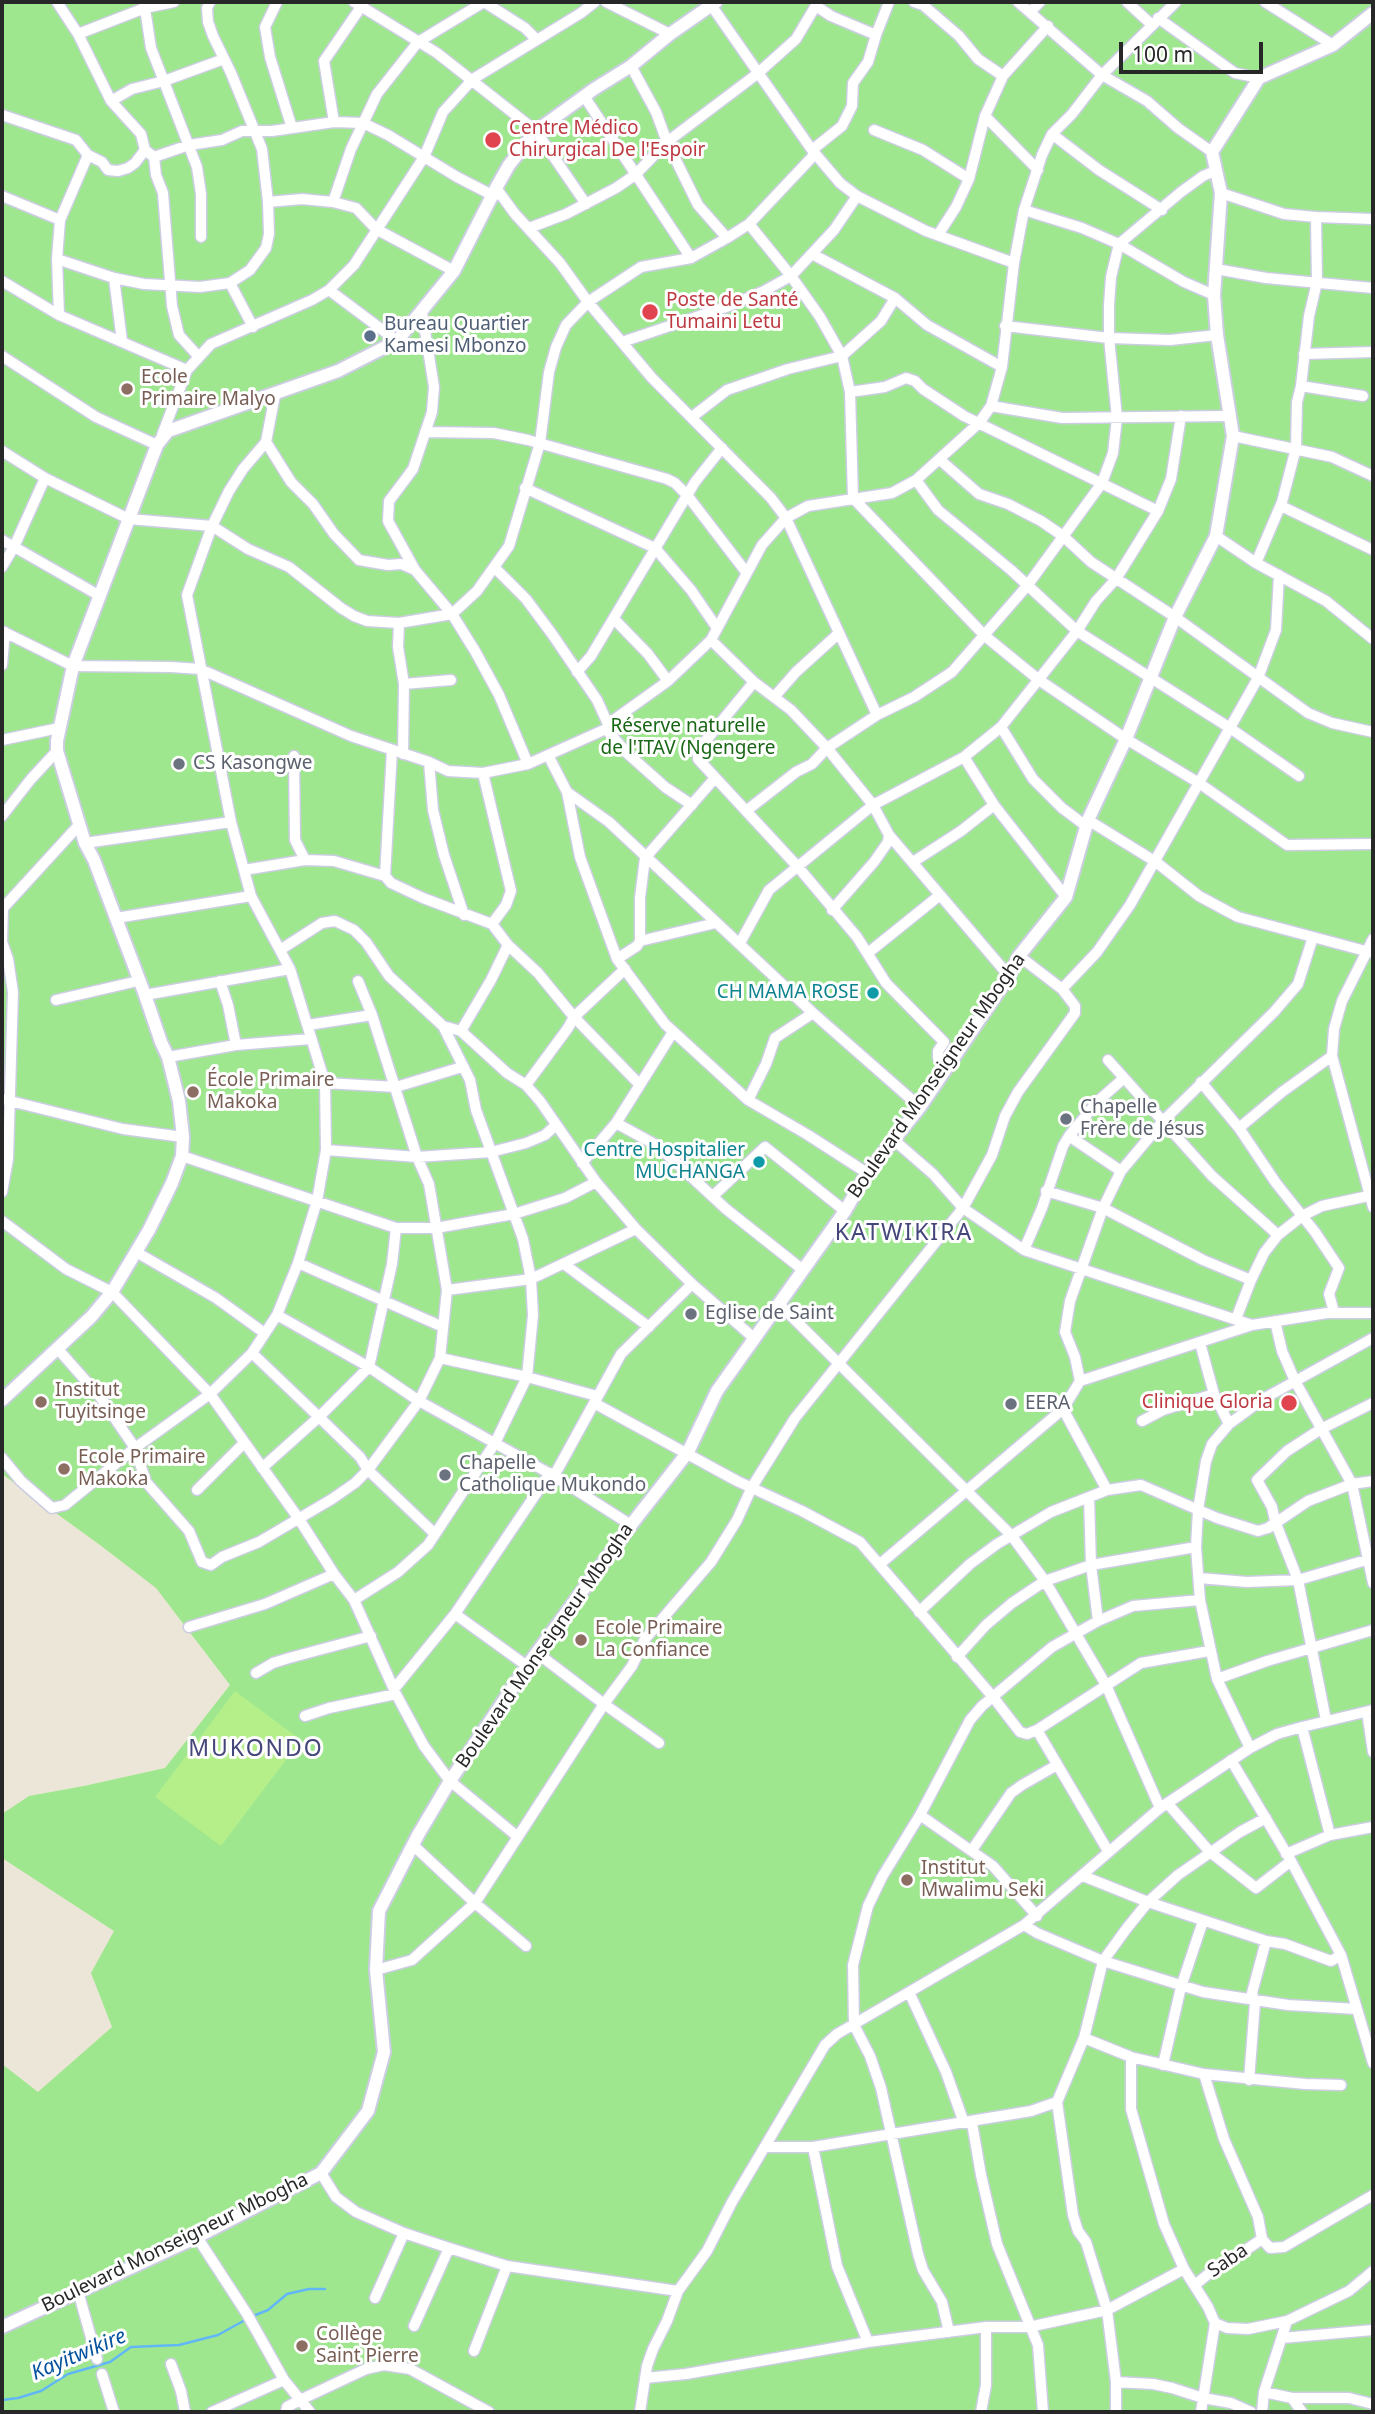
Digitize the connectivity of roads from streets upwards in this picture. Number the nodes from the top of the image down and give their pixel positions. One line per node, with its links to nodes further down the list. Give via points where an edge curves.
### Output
1 (57, 2): 23 (street)
2 (174, 2): 18 (street)
3 (210, 2): 29 (street, via 208,22)
4 (277, 2): 43 (street, via 265,27)
5 (484, 2): 26 (street); 27 (street)
6 (594, 2): 26 (street)
7 (606, 2): 24 (street)
8 (889, 2): 25 (street)
9 (914, 2): 33 (street)
10 (1018, 2): 19 (street)
11 (1040, 2): 19 (street)
12 (1127, 2): 21 (street)
13 (1176, 2): 21 (street)
14 (1265, 2): 28 (street)
15 (360, 3): 27 (street); 41 (street, via 324,61)
16 (713, 4): 24 (street); 31 (street)
17 (817, 4): 25 (street, via 831,16); 31 (street, via 796,39)
18 (144, 5): 23 (street); 36 (street, via 148,37)
19 (1030, 12): 22 (street)
20 (1373, 13): 28 (street)
21 (1155, 22): 32 (street); 34 (street, via 1235,73)
22 (1048, 26): 32 (street); 33 (street)
23 (78, 34): 38 (street)
24 (670, 34): 30 (street)
25 (876, 35): 50 (street, via 868,62 853,83 852,107 842,126)
26 (537, 39): 35 (street)
27 (418, 42): 35 (street); 42 (street, via 377,93)
28 (1333, 45): 34 (street)
29 (224, 59): 36 (street); 45 (street)
30 (631, 66): 37 (street); 48 (street)
31 (757, 74): 48 (street); 50 (street)
32 (1102, 75): 47 (street); 51 (street, via 1147,101)
33 (1003, 76): 40 (street)
34 (1259, 78): 51 (street)
35 (473, 79): 46 (street); 54 (street, via 443,112)
36 (164, 81): 38 (street, via 131,89); 49 (street)
37 (584, 96): 46 (street); 57 (street)
38 (111, 101): 52 (street, via 141,134)
39 (2, 115): 53 (street, via 76,140)
40 (985, 116): 55 (street); 58 (street)
41 (334, 122): 42 (street); 43 (street)
42 (363, 123): 54 (street); 64 (street)
43 (292, 128): 45 (street)
44 (874, 130): 58 (street, via 923,150)
45 (255, 131): 49 (street); 63 (street, via 262,149)
46 (536, 131): 59 (street); 65 (street)
47 (1052, 134): 55 (street); 67 (street)
48 (667, 142): 57 (street); 76 (street, via 698,205)
49 (189, 145): 52 (street); 75 (street, via 201,194)
50 (813, 152): 62 (street); 71 (street)
51 (1212, 152): 56 (street, Boulevard Monseigneur Mbogha)
52 (149, 154): 53 (street, via 118,171 108,170); 89 (street, via 163,193)
53 (88, 155): 70 (street)
54 (424, 157): 59 (street); 73 (street)
55 (1038, 170): 66 (street)
56 (1215, 171): 60 (street, Boulevard Monseigneur Mbogha); 67 (street)
57 (635, 175): 65 (street); 79 (street)
58 (969, 178): 74 (street)
59 (495, 192): 72 (street); 83 (street)
60 (1221, 193): 68 (street, via 1284,214); 82 (street, Boulevard Monseigneur Mbogha)
61 (2, 196): 70 (street)
62 (858, 196): 74 (street); 78 (street)
63 (268, 202): 64 (street); 88 (street, via 266,248 250,270)
64 (333, 202): 73 (street, via 356,208)
65 (586, 204): 72 (street)
66 (1024, 210): 77 (street); 81 (street)
67 (1162, 210): 77 (street)
68 (1316, 217): 69 (street); 87 (street)
69 (1373, 219)
70 (60, 220): 80 (street)
71 (749, 224): 76 (street); 84 (street)
72 (529, 228): 94 (street)
73 (376, 229): 83 (street); 91 (street, via 354,265)
74 (938, 235): 81 (street)
75 (201, 237)
76 (727, 238): 79 (street)
77 (1119, 244): 92 (street); 100 (street, via 1111,276)
78 (812, 254): 84 (street); 93 (street)
79 (691, 258): 94 (street, via 640,267)
80 (57, 259): 85 (street); 96 (street)
81 (1014, 263): 97 (street)
82 (1216, 269): 87 (street); 92 (street, Boulevard Monseigneur Mbogha)
83 (454, 271): 95 (street)
84 (791, 276): 103 (street, via 729,306); 108 (street)
85 (114, 278): 89 (street); 101 (street)
86 (2, 281): 96 (street)
87 (1317, 282): 90 (street); 105 (street)
88 (230, 283): 89 (street); 98 (street)
89 (171, 286): 107 (street, via 179,335)
90 (1373, 288)
91 (330, 290): 98 (street); 102 (street)
92 (1214, 295): 99 (street, Boulevard Monseigneur Mbogha)
93 (895, 299): 108 (street, via 881,321); 109 (street, via 927,325)
94 (588, 302): 103 (street); 125 (street, via 566,325 556,347)
95 (422, 312): 102 (street); 121 (street, via 434,387)
96 (59, 315): 101 (street)
97 (1005, 326): 100 (street); 109 (street)
98 (253, 327): 107 (street, via 211,344)
99 (1217, 335): 100 (street, via 1170,340); 117 (street, Boulevard Monseigneur Mbogha)
100 (1109, 338): 119 (street)
101 (122, 341): 110 (street)
102 (397, 341): 113 (street, via 338,371)
103 (622, 342): 118 (street)
104 (1373, 352): 105 (street)
105 (1304, 354): 111 (street)
106 (2, 356): 123 (street, via 96,417)
107 (198, 356): 110 (street)
108 (842, 356): 112 (street); 118 (street, via 735,387)
109 (1002, 367): 115 (street)
110 (187, 370): 123 (street)
111 (1301, 386): 114 (street); 127 (street)
112 (850, 392): 120 (street, via 885,387 906,378); 136 (street)
113 (275, 395): 123 (street, via 180,426); 124 (street)
114 (1363, 396)
115 (991, 406): 119 (street, via 1062,418); 120 (street)
116 (1181, 416): 117 (street); 119 (street); 138 (street, via 1171,479)
117 (1228, 416): 122 (street, Boulevard Monseigneur Mbogha)
118 (692, 417): 126 (street)
119 (1117, 418): 133 (street, via 1114,453)
120 (979, 423): 129 (street); 133 (street)
121 (425, 432): 125 (street, via 494,433); 151 (street, via 413,469 389,501 388,521)
122 (1233, 436): 127 (street); 143 (street, Boulevard Monseigneur Mbogha)
123 (160, 441): 140 (street)
124 (266, 442): 141 (street, via 243,469); 151 (street, via 291,482 359,559)
125 (540, 443): 134 (street); 135 (street, via 667,479)
126 (722, 448): 135 (street); 139 (street)
127 (1297, 448): 130 (street, via 1332,457); 137 (street)
128 (2, 451): 131 (street)
129 (939, 459): 132 (street); 142 (street, via 979,494 1031,516)
130 (1373, 476)
131 (46, 478): 140 (street); 145 (street)
132 (916, 480): 136 (street, via 892,493); 155 (street, via 938,510)
133 (1102, 483): 138 (street); 142 (street)
134 (525, 488): 146 (street); 150 (street, via 509,546)
135 (687, 495): 146 (street); 152 (street)
136 (853, 498): 139 (street, via 808,506); 165 (street)
137 (1281, 506): 147 (street); 148 (street)
138 (1158, 511): 154 (street)
139 (786, 518): 152 (street); 164 (street)
140 (129, 519): 141 (street); 156 (street)
141 (212, 526): 160 (street, via 289,567 354,615 367,621); 170 (street, via 187,595)
142 (1063, 536): 154 (street); 155 (street)
143 (1216, 536): 148 (street); 158 (street, Boulevard Monseigneur Mbogha)
144 (2, 540): 145 (street)
145 (14, 547): 149 (street); 156 (street)
146 (655, 548): 159 (street); 161 (street)
147 (1373, 550)
148 (1256, 563): 153 (street)
149 (2, 567)
150 (494, 567): 157 (street); 171 (street, via 526,599)
151 (415, 570): 157 (street)
152 (746, 572): 161 (street)
153 (1279, 575): 166 (street, via 1326,601); 173 (street, via 1276,630)
154 (1116, 579): 158 (street); 162 (street)
155 (1027, 586): 162 (street); 165 (street)
156 (100, 596): 169 (street)
157 (452, 614): 160 (street); 196 (street, via 499,695)
158 (1175, 617): 172 (street, Boulevard Monseigneur Mbogha); 173 (street)
159 (614, 619): 171 (street); 176 (street)
160 (399, 623): 178 (street)
161 (717, 628): 167 (street)
162 (1077, 631): 172 (street); 175 (street)
163 (3, 632): 168 (street); 169 (street)
164 (838, 634): 179 (street); 180 (street)
165 (985, 636): 175 (street); 180 (street, via 952,672)
166 (1373, 639)
167 (711, 640): 176 (street); 177 (street)
168 (2, 665)
169 (73, 667): 170 (street); 183 (street)
170 (200, 669): 189 (street); 207 (street)
171 (577, 672): 181 (street, via 597,700)
172 (1149, 678): 184 (street); 187 (street, Boulevard Monseigneur Mbogha)
173 (1258, 678): 184 (street); 185 (street, via 1308,713)
174 (451, 680): 178 (street)
175 (1039, 680): 182 (street); 187 (street)
176 (668, 681): 181 (street)
177 (754, 682): 179 (street); 199 (street, via 698,750 698,759)
178 (404, 684): 191 (street)
179 (775, 696): 188 (street)
180 (877, 715): 188 (street)
181 (607, 727): 193 (street); 202 (street, via 627,753)
182 (1001, 727): 194 (street); 208 (street, via 1033,779 1062,808)
183 (59, 728): 186 (street); 190 (street)
184 (1230, 729): 198 (street); 200 (street)
185 (1373, 732)
186 (2, 740)
187 (1126, 740): 200 (street); 208 (street, Boulevard Monseigneur Mbogha)
188 (827, 748): 203 (street); 205 (street)
189 (392, 750): 191 (street); 219 (street)
190 (57, 751): 206 (street); 209 (street)
191 (403, 754): 195 (street)
192 (294, 756): 214 (street, via 295,840)
193 (549, 757): 196 (street); 201 (street)
194 (964, 757): 203 (street); 204 (street)
195 (429, 762): 197 (street, via 448,771); 224 (street, via 433,810)
196 (528, 764): 197 (street)
197 (484, 773): 227 (street, via 510,891)
198 (1298, 776)
199 (715, 778): 202 (street); 205 (street)
200 (1199, 783): 212 (street, via 1287,845); 216 (street)
201 (567, 792): 213 (street, via 609,822); 238 (street, via 580,857)
202 (692, 805): 213 (street)
203 (873, 805): 210 (street); 217 (street)
204 (994, 805): 215 (street); 222 (street)
205 (746, 811): 217 (street)
206 (2, 817)
207 (231, 822): 211 (street); 218 (street)
208 (1087, 823): 216 (street); 222 (street, Boulevard Monseigneur Mbogha)
209 (79, 825): 211 (street); 231 (street, via 4,908)
210 (889, 835): 215 (street); 223 (street, via 874,862)
211 (85, 843): 225 (street)
212 (1373, 844)
213 (645, 858): 226 (street); 230 (street)
214 (305, 860): 218 (street); 219 (street, via 334,861)
215 (913, 862): 220 (street)
216 (1156, 862): 228 (street, via 1199,896 1237,917); 245 (street, via 1097,952)
217 (798, 867): 223 (street); 232 (street, via 769,890)
218 (244, 870): 221 (street)
219 (385, 876): 224 (street, via 391,883)
220 (940, 895): 236 (street); 241 (street)
221 (251, 896): 225 (street); 234 (street)
222 (1066, 897): 237 (street, Boulevard Monseigneur Mbogha)
223 (832, 910): 236 (street)
224 (464, 915): 227 (street)
225 (116, 918): 242 (street)
226 (716, 923): 230 (street); 232 (street)
227 (492, 924): 233 (street)
228 (1313, 937): 235 (street); 263 (street, via 1297,984)
229 (1373, 939): 235 (street)
230 (640, 941): 238 (street)
231 (2, 942): 268 (street, via 13,992)
232 (740, 943): 248 (street)
233 (508, 945): 250 (street); 253 (street)
234 (280, 950): 239 (street); 252 (street, via 322,923 341,922 366,942 389,976)
235 (1371, 952): 257 (street, via 1342,1001)
236 (868, 953): 261 (street, via 886,983 943,1042 938,1058)
237 (1019, 956): 241 (street, Boulevard Monseigneur Mbogha); 245 (street)
238 (617, 959): 240 (street)
239 (290, 969): 243 (street); 251 (street)
240 (625, 969): 250 (street); 254 (street)
241 (1009, 976): 261 (street, Boulevard Monseigneur Mbogha)
242 (138, 981): 246 (street); 247 (street)
243 (220, 981): 246 (street); 256 (street)
244 (358, 981): 249 (street)
245 (1062, 989): 292 (street, via 1075,1006 1074,1013 1018,1092)
246 (145, 995): 258 (street)
247 (56, 1000)
248 (813, 1013): 269 (street, via 775,1038); 270 (street)
249 (372, 1015): 251 (street); 267 (street)
250 (574, 1017): 265 (street); 266 (street)
251 (308, 1025): 255 (street)
252 (443, 1026): 253 (street); 260 (street)
253 (461, 1031): 265 (street)
254 (673, 1032): 266 (street); 269 (street)
255 (310, 1039): 256 (street); 264 (street)
256 (236, 1045): 258 (street)
257 (1332, 1056): 274 (street); 288 (street)
258 (168, 1058): 276 (street, via 180,1101)
259 (1108, 1060): 262 (street)
260 (462, 1067): 267 (street); 279 (street)
261 (947, 1067): 270 (street, Boulevard Monseigneur Mbogha)
262 (1124, 1079): 271 (street); 275 (street)
263 (1201, 1082): 271 (street); 274 (street)
264 (325, 1083): 267 (street); 278 (street)
265 (526, 1085): 273 (street)
266 (640, 1085): 272 (street)
267 (396, 1087): 281 (street)
268 (5, 1099): 276 (street, via 123,1129); 287 (street, via 8,1159)
269 (748, 1100): 284 (street)
270 (920, 1107): 277 (street, Boulevard Monseigneur Mbogha)
271 (1163, 1121): 283 (street); 301 (street, via 1212,1176)
272 (616, 1123): 282 (street); 289 (street, via 658,1146)
273 (556, 1125): 279 (street, via 526,1143); 282 (street)
274 (1239, 1128): 296 (street)
275 (1069, 1136): 283 (street); 286 (street)
276 (183, 1137): 280 (street)
277 (895, 1141): 284 (street, Boulevard Monseigneur Mbogha); 292 (street)
278 (326, 1150): 281 (street); 290 (street)
279 (491, 1152): 281 (street); 295 (street)
280 (182, 1156): 290 (street); 303 (street)
281 (417, 1157): 299 (street, via 429,1184)
282 (582, 1163): 285 (street)
283 (1121, 1171): 293 (street)
284 (867, 1174): 294 (street, Boulevard Monseigneur Mbogha)
285 (596, 1182): 295 (street, via 565,1198); 300 (street)
286 (1046, 1191): 293 (street); 302 (street)
287 (2, 1192)
288 (1372, 1195): 291 (street); 296 (street, via 1322,1206)
289 (713, 1196): 294 (street, via 765,1147); 307 (street)
290 (317, 1201): 298 (street); 304 (street)
291 (1373, 1207)
292 (963, 1208): 302 (street); 330 (street)
293 (1103, 1208): 306 (street); 309 (street)
294 (845, 1211): 307 (street, Boulevard Monseigneur Mbogha)
295 (514, 1214): 299 (street); 308 (street)
296 (1301, 1216): 301 (street); 315 (street, via 1339,1268 1329,1294)
297 (2, 1220): 312 (street, via 66,1269)
298 (396, 1228): 299 (street); 313 (street)
299 (436, 1228): 311 (street)
300 (636, 1229): 305 (street); 310 (street)
301 (1278, 1235): 309 (street)
302 (1024, 1250): 306 (street)
303 (136, 1252): 312 (street); 323 (street, via 216,1298)
304 (298, 1263): 313 (street); 317 (street)
305 (564, 1265): 308 (street); 322 (street)
306 (1082, 1269): 318 (street); 333 (street, via 1065,1332)
307 (803, 1270): 314 (street, Boulevard Monseigneur Mbogha)
308 (531, 1279): 311 (street); 332 (street, via 532,1343)
309 (1251, 1280): 318 (street)
310 (692, 1284): 322 (street); 325 (street)
311 (447, 1290): 321 (street)
312 (112, 1292): 327 (street); 335 (street)
313 (384, 1301): 321 (street); 331 (street)
314 (780, 1305): 325 (street, Boulevard Monseigneur Mbogha); 330 (street)
315 (1334, 1312): 316 (street); 319 (street)
316 (1373, 1313)
317 (277, 1315): 323 (street); 331 (street)
318 (1236, 1320): 320 (street)
319 (1275, 1321): 320 (street); 334 (street)
320 (1252, 1325): 326 (street)
321 (443, 1327): 329 (street)
322 (649, 1327): 338 (street, via 621,1354)
323 (263, 1332): 328 (street)
324 (1373, 1338): 334 (street)
325 (755, 1339): 349 (street, Boulevard Monseigneur Mbogha, via 717,1391)
326 (1200, 1343): 333 (street); 336 (street)
327 (57, 1349): 337 (street); 348 (street, via 101,1398)
328 (252, 1353): 335 (street); 342 (street)
329 (440, 1358): 332 (street); 339 (street)
330 (839, 1365): 356 (street, via 795,1418); 358 (street)
331 (369, 1367): 339 (street); 342 (street)
332 (527, 1377): 338 (street); 347 (street)
333 (1080, 1381): 341 (street)
334 (1294, 1381): 344 (street); 345 (street)
335 (210, 1394): 346 (street); 348 (street)
336 (1214, 1394): 343 (street); 344 (street)
337 (2, 1400)
338 (596, 1400): 349 (street); 353 (street)
339 (419, 1401): 347 (street); 352 (street)
340 (1373, 1403): 345 (street)
341 (1063, 1409): 358 (street); 359 (street)
342 (320, 1417): 351 (street); 352 (street)
343 (1142, 1421)
344 (1229, 1424): 361 (street, via 1207,1457)
345 (1321, 1430): 355 (street); 363 (street, via 1287,1451 1257,1480)
346 (244, 1443): 351 (street); 357 (street)
347 (495, 1443): 353 (street); 365 (street)
348 (135, 1448): 350 (street, via 65,1505 52,1508 21,1482); 362 (street, via 146,1482 189,1531 202,1562 211,1565)
349 (688, 1452): 356 (street); 364 (street, Boulevard Monseigneur Mbogha)
350 (2, 1458)
351 (262, 1468): 362 (street)
352 (368, 1470): 362 (street); 365 (street)
353 (552, 1475): 364 (street); 379 (street)
354 (1373, 1481): 355 (street)
355 (1352, 1484): 363 (street, via 1308,1501); 368 (street)
356 (752, 1487): 369 (street, via 851,1536); 395 (street, via 711,1562 645,1639)
357 (197, 1490)
358 (967, 1490): 366 (street); 369 (street)
359 (1107, 1490): 360 (street); 361 (street, via 1141,1485)
360 (1089, 1497): 366 (street); 370 (street)
361 (1198, 1510): 363 (street, via 1258,1531); 367 (street)
362 (299, 1520): 371 (street)
363 (1275, 1521): 373 (street)
364 (631, 1525): 387 (street, Boulevard Monseigneur Mbogha)
365 (434, 1533): 376 (street, via 415,1559)
366 (1011, 1535): 374 (street); 378 (street, via 970,1564)
367 (1196, 1548): 370 (street); 372 (street)
368 (1370, 1559): 373 (street); 375 (street)
369 (880, 1564): 378 (street)
370 (1091, 1565): 374 (street); 380 (street)
371 (334, 1574): 376 (street); 381 (street, via 265,1604)
372 (1199, 1578): 373 (street); 377 (street)
373 (1298, 1580): 385 (street)
374 (1045, 1581): 383 (street); 388 (street, via 986,1625)
375 (1373, 1583)
376 (354, 1600): 384 (street)
377 (1200, 1600): 380 (street, via 1133,1606); 386 (street)
378 (919, 1612): 388 (street)
379 (454, 1614): 389 (street); 393 (street)
380 (1098, 1621): 383 (street)
381 (189, 1627)
382 (1373, 1630): 385 (street)
383 (1077, 1632): 392 (street); 394 (street)
384 (371, 1636): 390 (street, via 273,1663); 393 (street)
385 (1313, 1647): 391 (street); 398 (street)
386 (1209, 1651): 391 (street); 392 (street, via 1141,1663)
387 (537, 1653): 389 (street, Boulevard Monseigneur Mbogha); 395 (street)
388 (957, 1657): 394 (street)
389 (527, 1666): 406 (street, Boulevard Monseigneur Mbogha)
390 (256, 1674)
391 (1216, 1679): 402 (street)
392 (1106, 1685): 400 (street); 407 (street)
393 (395, 1692): 397 (street); 406 (street, via 424,1746)
394 (993, 1697): 400 (street, via 1020,1732); 408 (street, via 970,1720)
395 (604, 1704): 401 (street); 412 (street)
396 (1370, 1711): 398 (street); 403 (street)
397 (305, 1716)
398 (1326, 1720): 399 (street)
399 (1302, 1727): 402 (street); 411 (street)
400 (1037, 1730): 405 (street)
401 (659, 1743)
402 (1250, 1748): 404 (street)
403 (1373, 1752)
404 (1231, 1760): 407 (street); 409 (street)
405 (1057, 1765): 414 (street, via 1011,1793); 415 (street)
406 (450, 1781): 412 (street); 413 (street, Boulevard Monseigneur Mbogha)
407 (1164, 1806): 415 (street); 416 (street)
408 (920, 1815): 414 (street); 433 (street, via 868,1906 853,1965)
409 (1266, 1818): 416 (street); 417 (street)
410 (1373, 1827): 411 (street)
411 (1330, 1835): 417 (street)
412 (518, 1837): 420 (street)
413 (413, 1844): 420 (street); 428 (street, Boulevard Monseigneur Mbogha, via 379,1910)
414 (972, 1850): 421 (street)
415 (1108, 1851): 418 (street)
416 (1210, 1852): 417 (street, via 1256,1888); 419 (street)
417 (1288, 1858): 426 (street)
418 (1083, 1876): 419 (street); 421 (street)
419 (1147, 1902): 422 (street); 427 (street)
420 (475, 1903): 425 (street); 428 (street, via 411,1960)
421 (1037, 1916): 423 (street)
422 (1203, 1921): 424 (street); 429 (street)
423 (1024, 1925): 427 (street); 430 (street)
424 (1266, 1941): 426 (street, via 1331,1961); 431 (street)
425 (526, 1946)
426 (1341, 1955): 432 (street)
427 (1103, 1961): 429 (street); 434 (street)
428 (376, 1970): 446 (street, Boulevard Monseigneur Mbogha, via 384,2052 368,2111)
429 (1181, 1987): 431 (street); 437 (street)
430 (909, 1992): 433 (street); 442 (street)
431 (1254, 1998): 432 (street); 439 (street)
432 (1357, 2009): 436 (street)
433 (854, 2025): 443 (street, via 870,2056); 444 (street, via 825,2045)
434 (1084, 2038): 435 (street); 441 (street)
435 (1131, 2057): 437 (street); 453 (street, via 1131,2109 1164,2224)
436 (1373, 2063)
437 (1163, 2065): 438 (street)
438 (1204, 2074): 439 (street); 450 (street)
439 (1249, 2080): 440 (street)
440 (1341, 2085)
441 (1056, 2102): 442 (street); 459 (street, via 1073,2216)
442 (964, 2123): 443 (street); 465 (street, via 972,2123 989,2216)
443 (893, 2132): 445 (street); 467 (street, via 918,2254 942,2302)
444 (765, 2147): 445 (street); 457 (street, via 707,2251)
445 (813, 2147): 469 (street, via 837,2266)
446 (321, 2173): 448 (street, via 337,2197 356,2212); 449 (street, Boulevard Monseigneur Mbogha)
447 (1373, 2195): 450 (street, via 1284,2246 1270,2248)
448 (404, 2233): 451 (street); 458 (street)
449 (197, 2237): 456 (street, Boulevard Monseigneur Mbogha); 475 (street)
450 (1262, 2238): 455 (street, Saba)
451 (449, 2248): 452 (street); 462 (street)
452 (507, 2266): 457 (street); 470 (street)
453 (1184, 2269): 455 (street); 459 (street)
454 (1373, 2272): 460 (street, via 1349,2291)
455 (1195, 2285): 461 (street)
456 (78, 2291): 463 (street, Boulevard Monseigneur Mbogha); 471 (street)
457 (678, 2291): 474 (street)
458 (375, 2298)
459 (1107, 2310): 465 (street); 476 (street)
460 (1287, 2320): 461 (street, via 1248,2329); 468 (street)
461 (1215, 2323): 478 (street)
462 (414, 2326)
463 (2, 2327)
464 (986, 2327): 465 (street); 467 (street); 489 (street)
465 (1029, 2327): 490 (street, via 1038,2345)
466 (1373, 2330): 468 (street)
467 (949, 2332): 469 (street)
468 (1282, 2337): 477 (street)
469 (868, 2342): 474 (street)
470 (474, 2351)
471 (97, 2359)
472 (171, 2364): 483 (street)
473 (102, 2374): 482 (street)
474 (645, 2378): 488 (street)
475 (284, 2380): 480 (street); 484 (street)
476 (1116, 2382): 478 (street, via 1153,2384); 491 (street)
477 (1265, 2392): 479 (street); 494 (street)
478 (1203, 2398): 492 (street); 493 (street)
479 (1292, 2398): 481 (street, via 1349,2398); 495 (street)
480 (300, 2400): 485 (street); 486 (street); 487 (street, via 384,2365 410,2369)
481 (1373, 2404)
482 (114, 2412)
483 (185, 2412)
484 (212, 2412)
485 (286, 2412)
486 (310, 2412)
487 (489, 2412)
488 (640, 2412)
489 (981, 2412)
490 (1043, 2412)
491 (1116, 2412)
492 (1201, 2412)
493 (1251, 2412)
494 (1262, 2412)
495 (1302, 2412)

